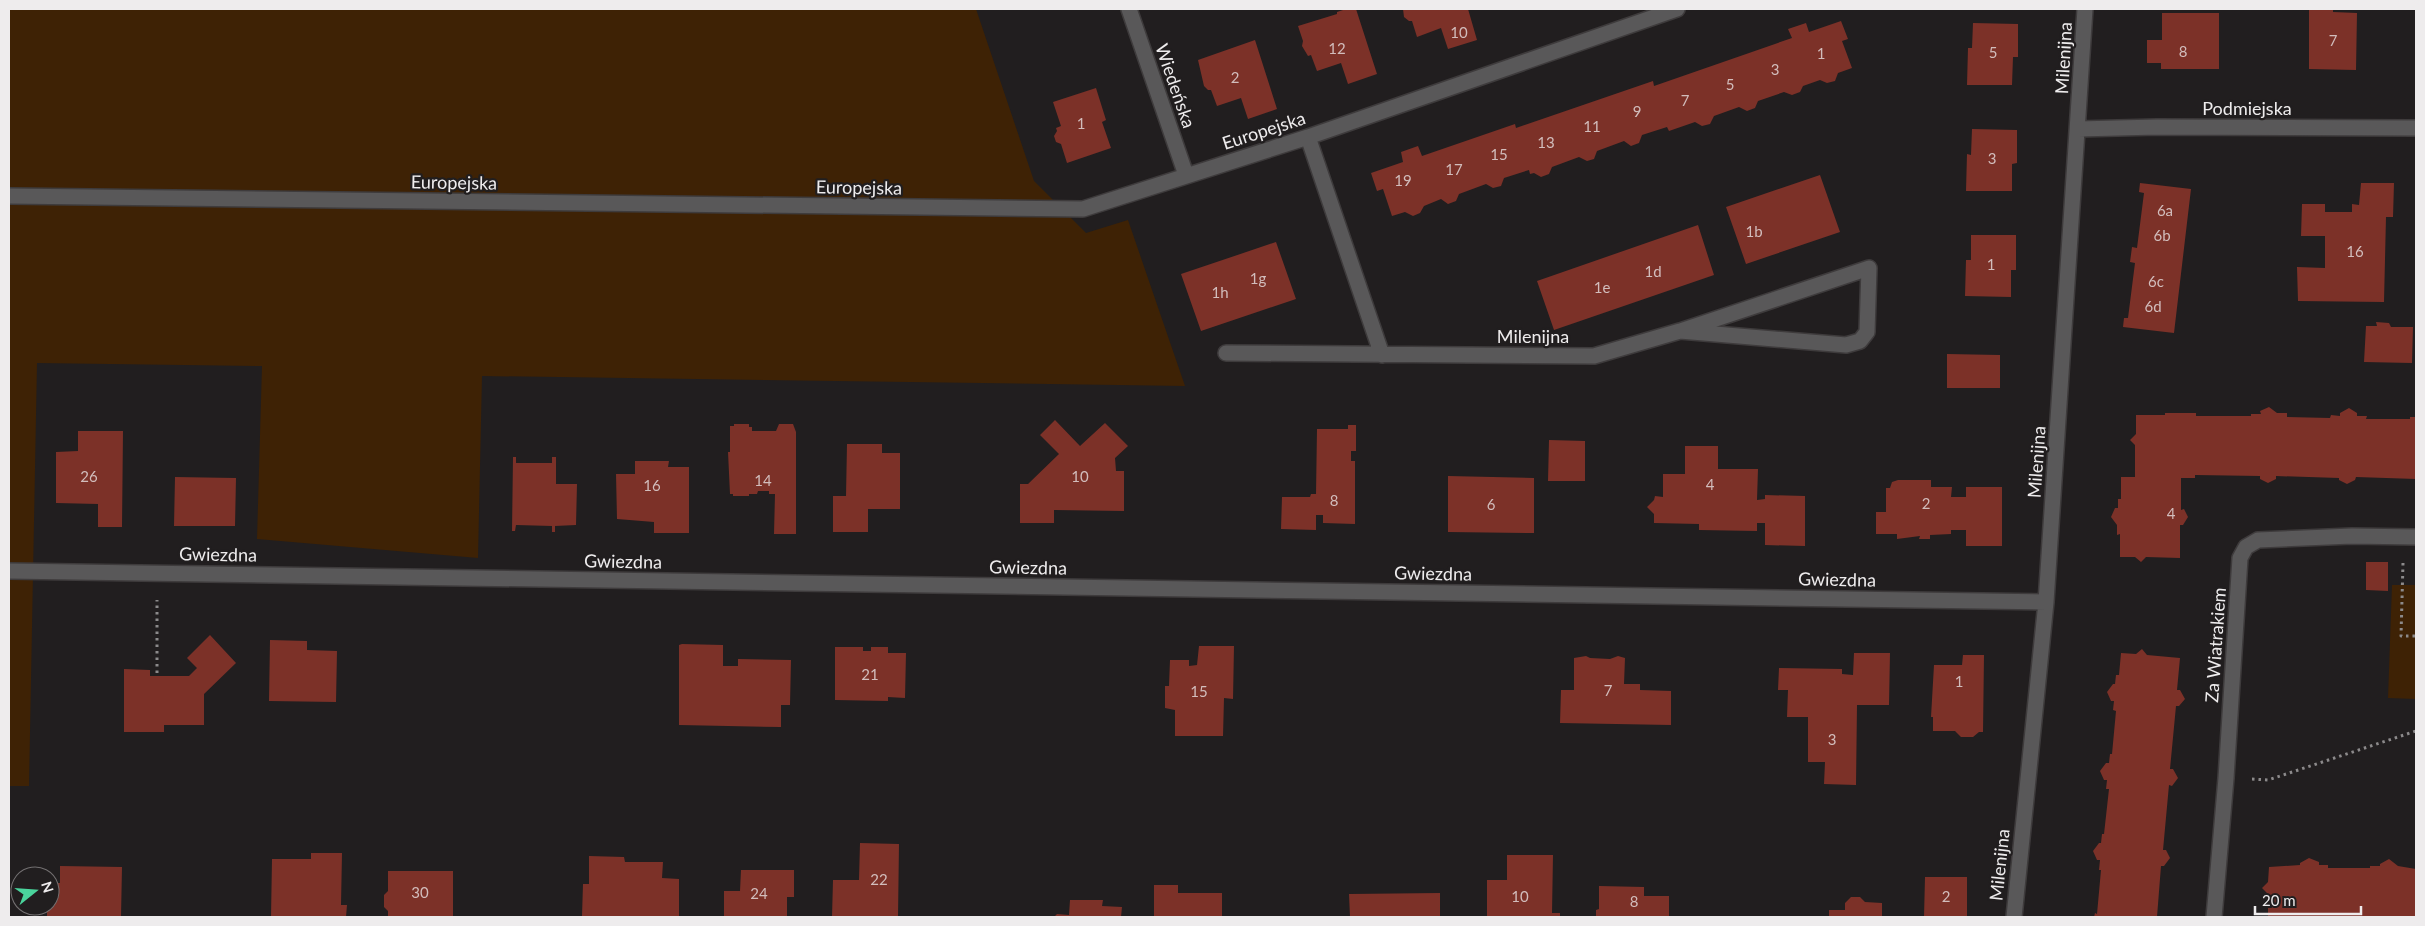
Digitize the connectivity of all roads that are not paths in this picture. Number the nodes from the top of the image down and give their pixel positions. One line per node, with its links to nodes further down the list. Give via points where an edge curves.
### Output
1 (1129, 9): 7 (street, Wiedeńska)
2 (1677, 9): 6 (street, Europejska)
3 (2085, 9): 5 (street, Milenijna)
4 (2416, 128): 5 (street, Podmiejska)
5 (2078, 129): 14 (street, Milenijna)
6 (1308, 137): 7 (street, Europejska); 11 (street)
7 (1186, 175): 8 (street, Europejska, via 1083,209)
8 (9, 196)
9 (1680, 331): 9 (street, Milenijna, via 1834,279 1869,268 1867,332 1860,341 1846,346); 11 (street, Milenijna, via 1594,356)
10 (1226, 352): 11 (street, Milenijna)
11 (1382, 355)
12 (2410, 537): 16 (street, Za Wiatrakiem, via 2258,540 2246,547 2240,558)
13 (9, 571): 14 (street, Gwiezdna)
14 (2046, 602): 15 (street, Milenijna)
15 (2014, 917)
16 (2214, 917)

